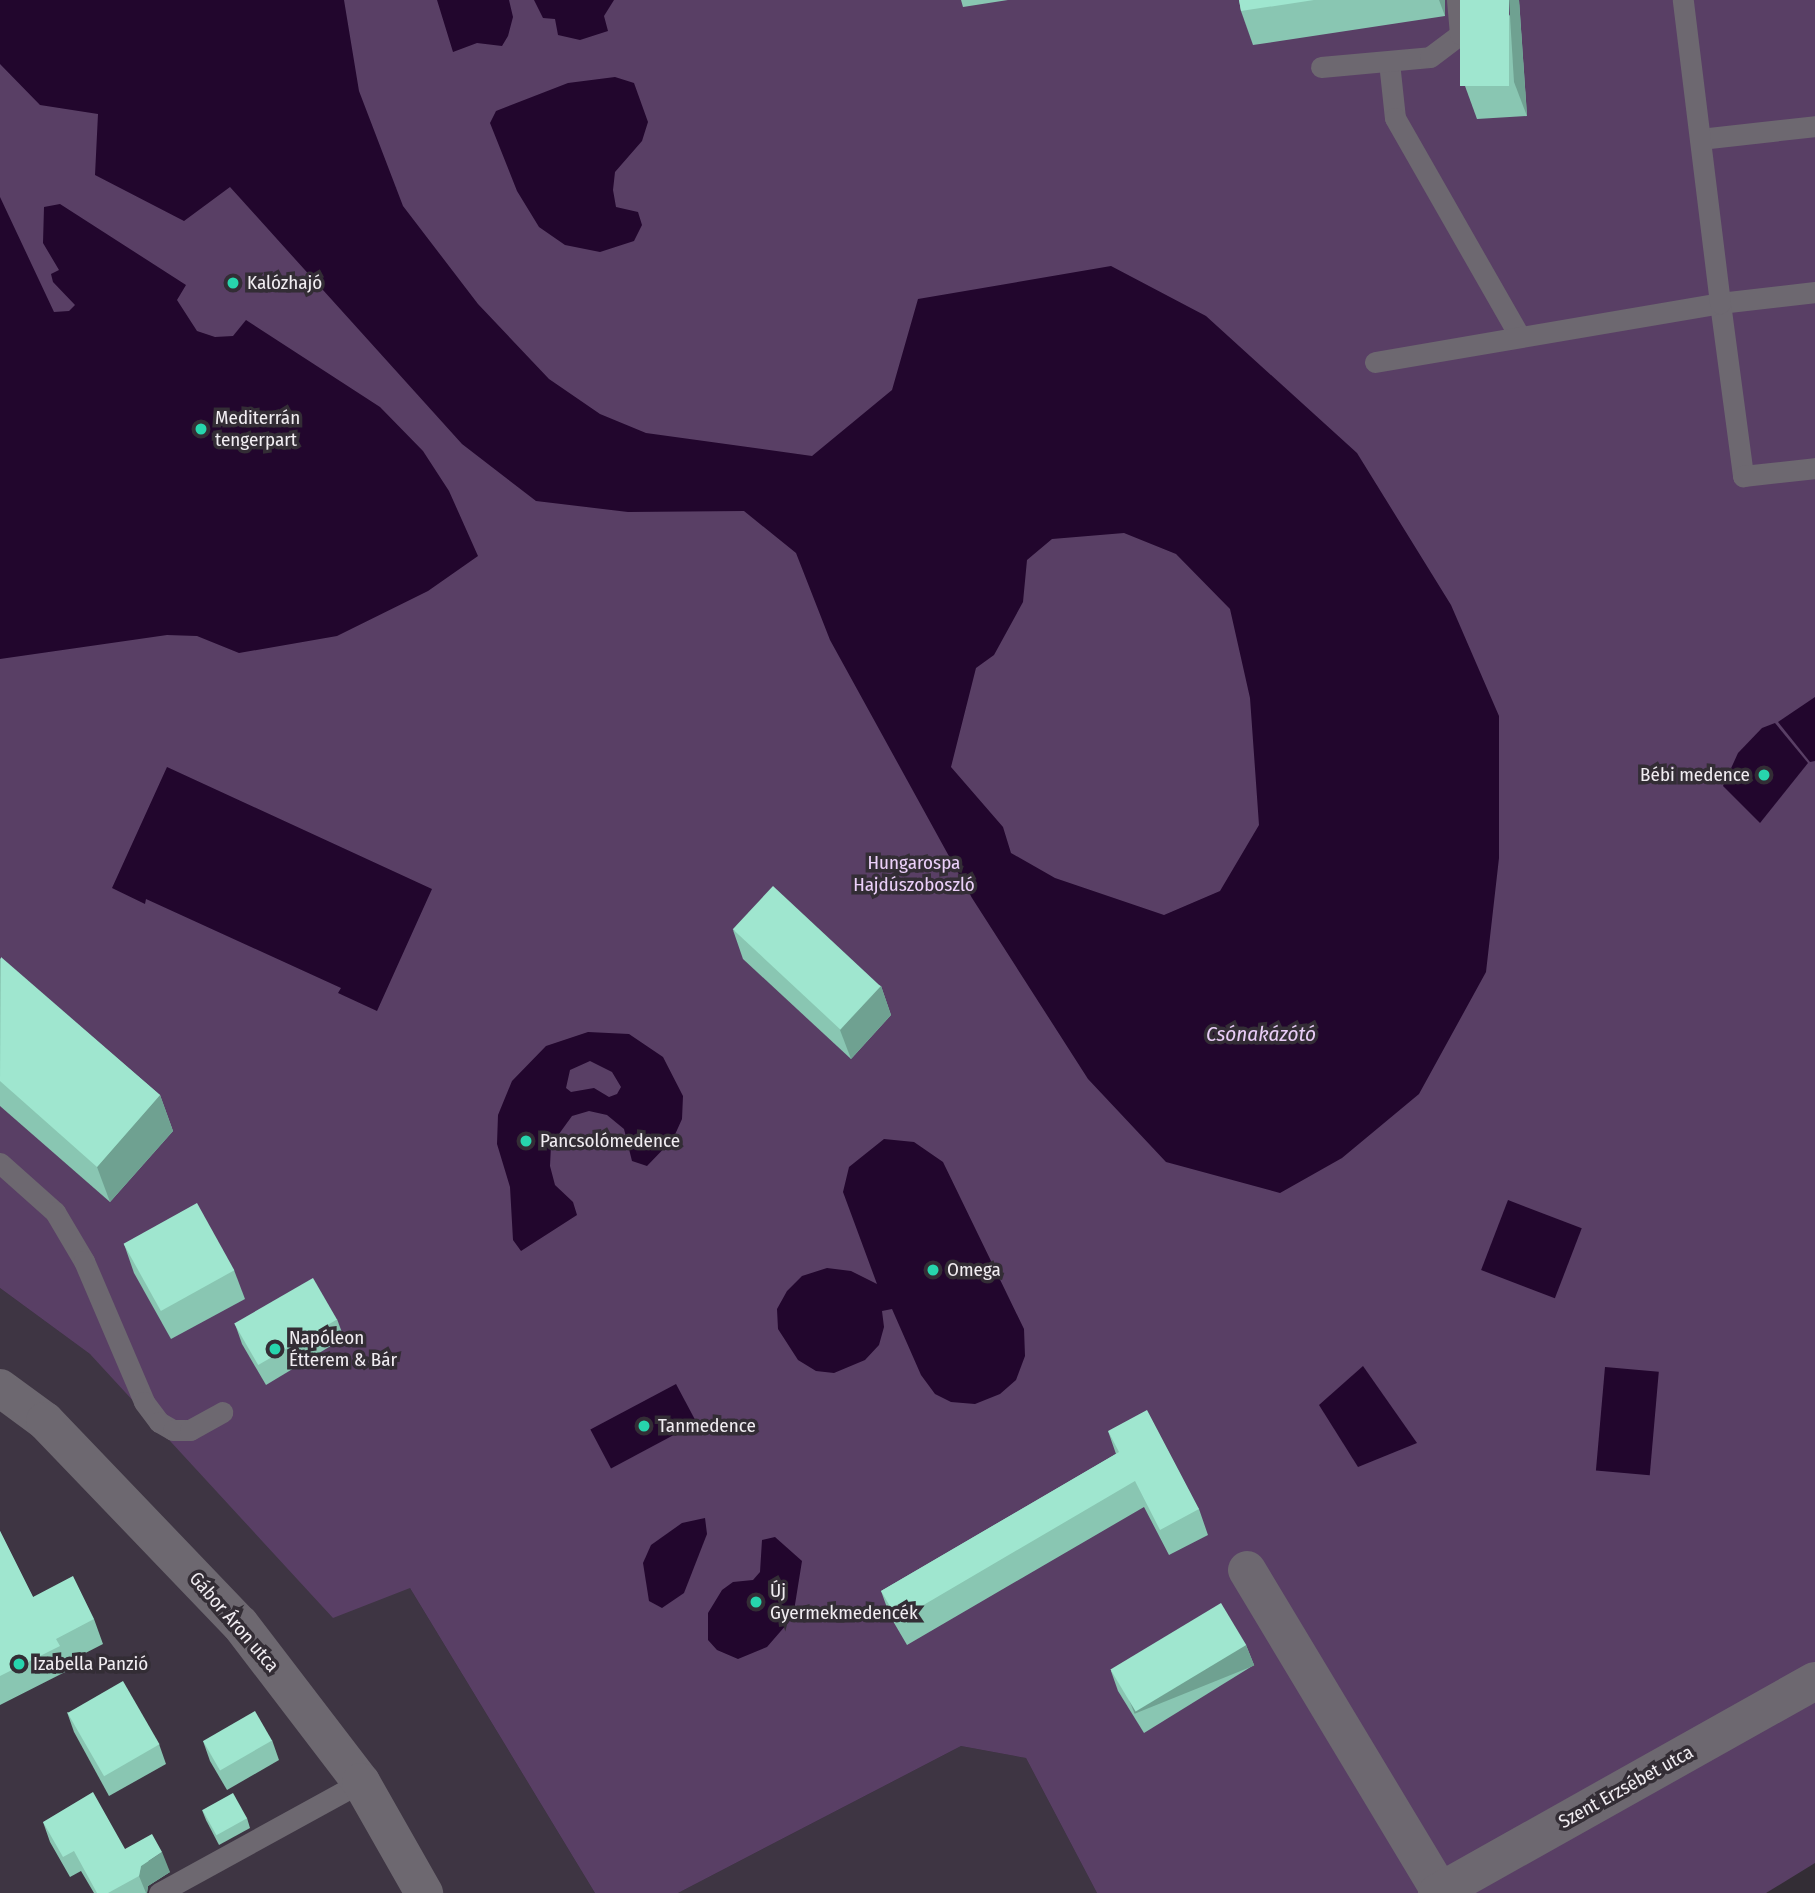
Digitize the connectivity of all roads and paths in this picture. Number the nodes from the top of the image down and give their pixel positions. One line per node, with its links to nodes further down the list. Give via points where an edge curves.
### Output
1 (1457, 0): 3 (lane, via 1460,34 1430,57)
2 (1682, 0): 6 (lane)
3 (1389, 62): 4 (lane); 9 (lane, via 1395,118)
4 (1321, 67)
5 (1815, 126): 6 (lane)
6 (1700, 139): 8 (lane)
7 (1815, 292): 8 (lane)
8 (1720, 303): 9 (lane); 11 (lane, via 1742,476)
9 (1519, 335): 10 (lane)
10 (1375, 362)
11 (1815, 468)
12 (0, 1163): 14 (lane, via 55,1212 84,1261 144,1402 159,1422 173,1430 190,1430)
13 (0, 1388): 17 (street, Gábor Áron utca, via 46,1421 240,1624)
14 (222, 1412)
15 (1247, 1570): 18 (street)
16 (1815, 1681): 18 (street, Szent Erzsébet utca)
17 (361, 1782): 19 (lane); 20 (street, Gábor Áron utca)
18 (1440, 1892)
19 (159, 1893)
20 (424, 1893)

